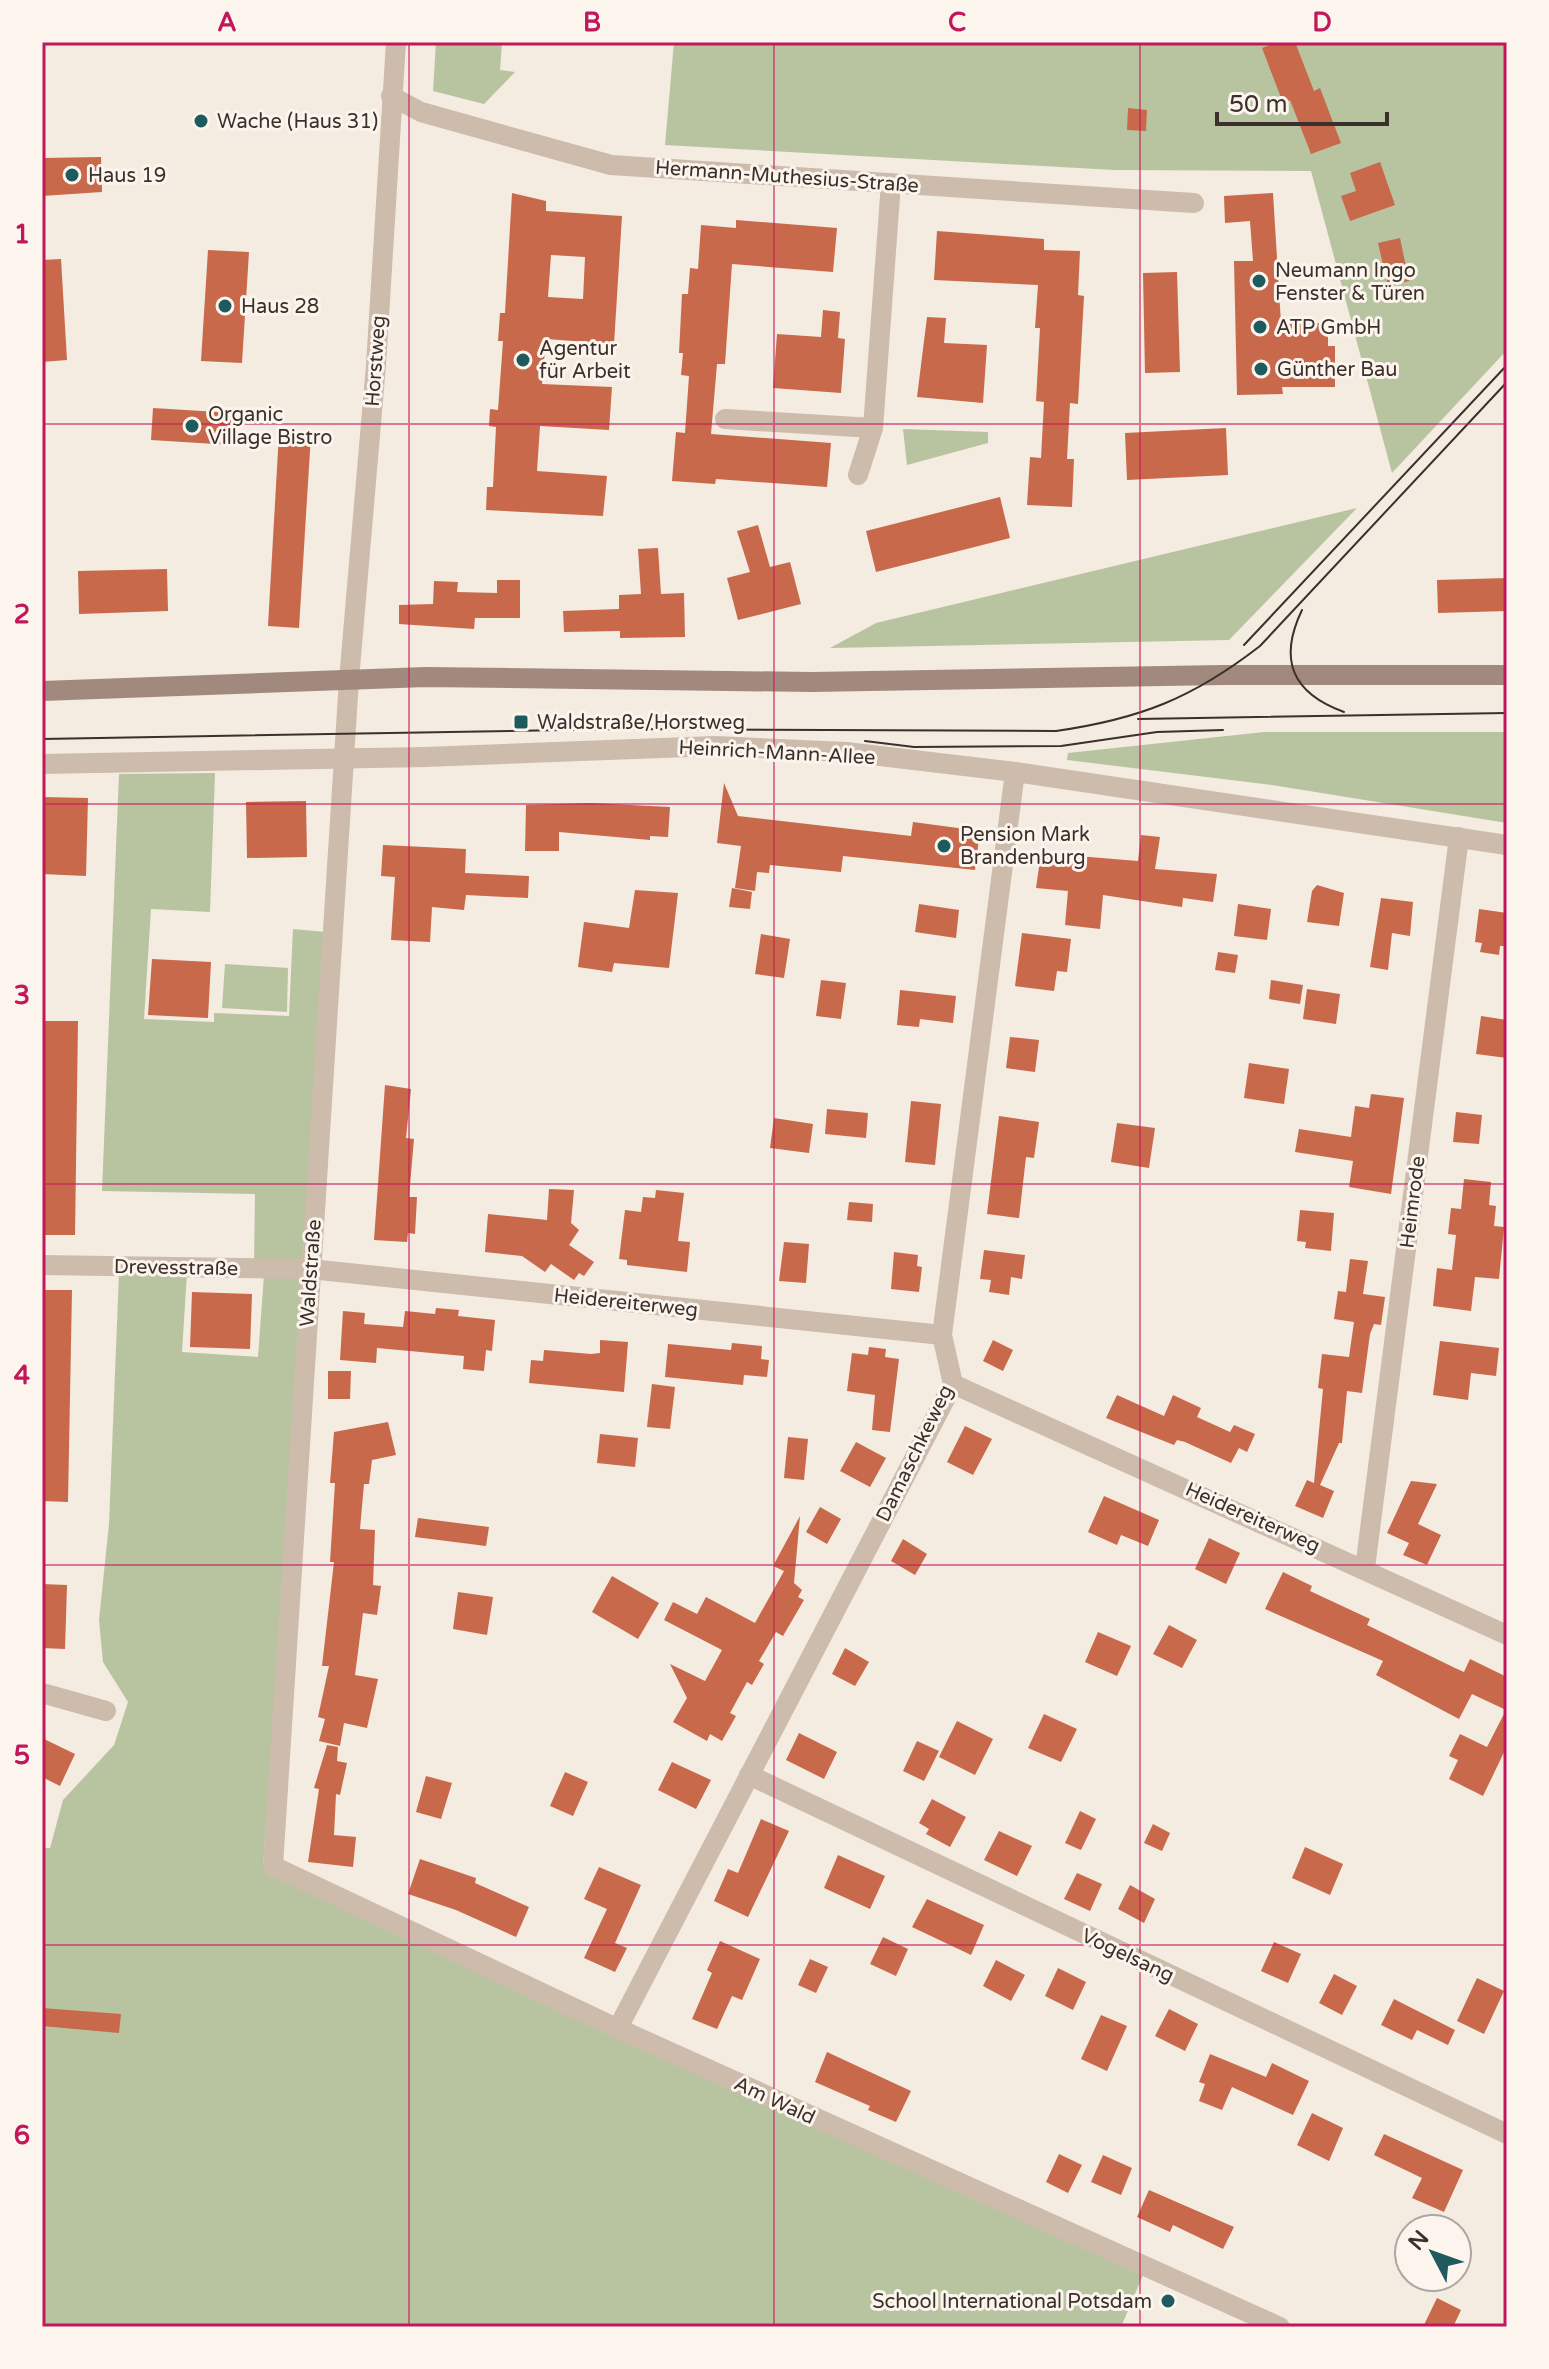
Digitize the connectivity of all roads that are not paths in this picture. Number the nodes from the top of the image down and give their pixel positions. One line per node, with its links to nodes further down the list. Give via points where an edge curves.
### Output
1 (396, 42): 2 (street, Horstweg)
2 (391, 96): 3 (street, Hermann-Muthesius-Straße, via 421,112 611,165); 9 (street, Horstweg, via 376,365)
3 (891, 183): 4 (street, Hermann-Muthesius-Straße); 6 (street)
4 (1194, 203)
5 (725, 419): 6 (street)
6 (873, 428): 7 (street)
7 (858, 475)
8 (1507, 675): 9 (main road)
9 (349, 680): 10 (main road); 11 (street, Waldstraße)
10 (42, 691)
11 (343, 758): 12 (street, Heinrich-Mann-Allee); 13 (street, Heinrich-Mann-Allee, via 715,746 846,752); 17 (street, Waldstraße)
12 (42, 764)
13 (1015, 772): 14 (street, Heinrich-Mann-Allee); 18 (street, Damaschkeweg)
14 (1459, 837): 15 (street, Heinrich-Mann-Allee); 20 (street, Heimrode)
15 (1507, 845)
16 (42, 1265): 17 (street, Drevesstraße)
17 (310, 1269): 18 (street, Heidereiterweg); 25 (street, Waldstraße)
18 (942, 1335): 19 (street, Damaschkeweg)
19 (953, 1384): 20 (street, Heidereiterweg); 24 (street, Damaschkeweg)
20 (1365, 1568): 21 (street, Heidereiterweg)
21 (1507, 1635)
22 (42, 1693): 23 (street)
23 (106, 1711)
24 (749, 1775): 26 (street, Damaschkeweg); 27 (street, Vogelsang)
25 (273, 1866): 26 (street, Am Wald)
26 (618, 2028): 28 (street, Am Wald)
27 (1507, 2134)
28 (1280, 2327)

